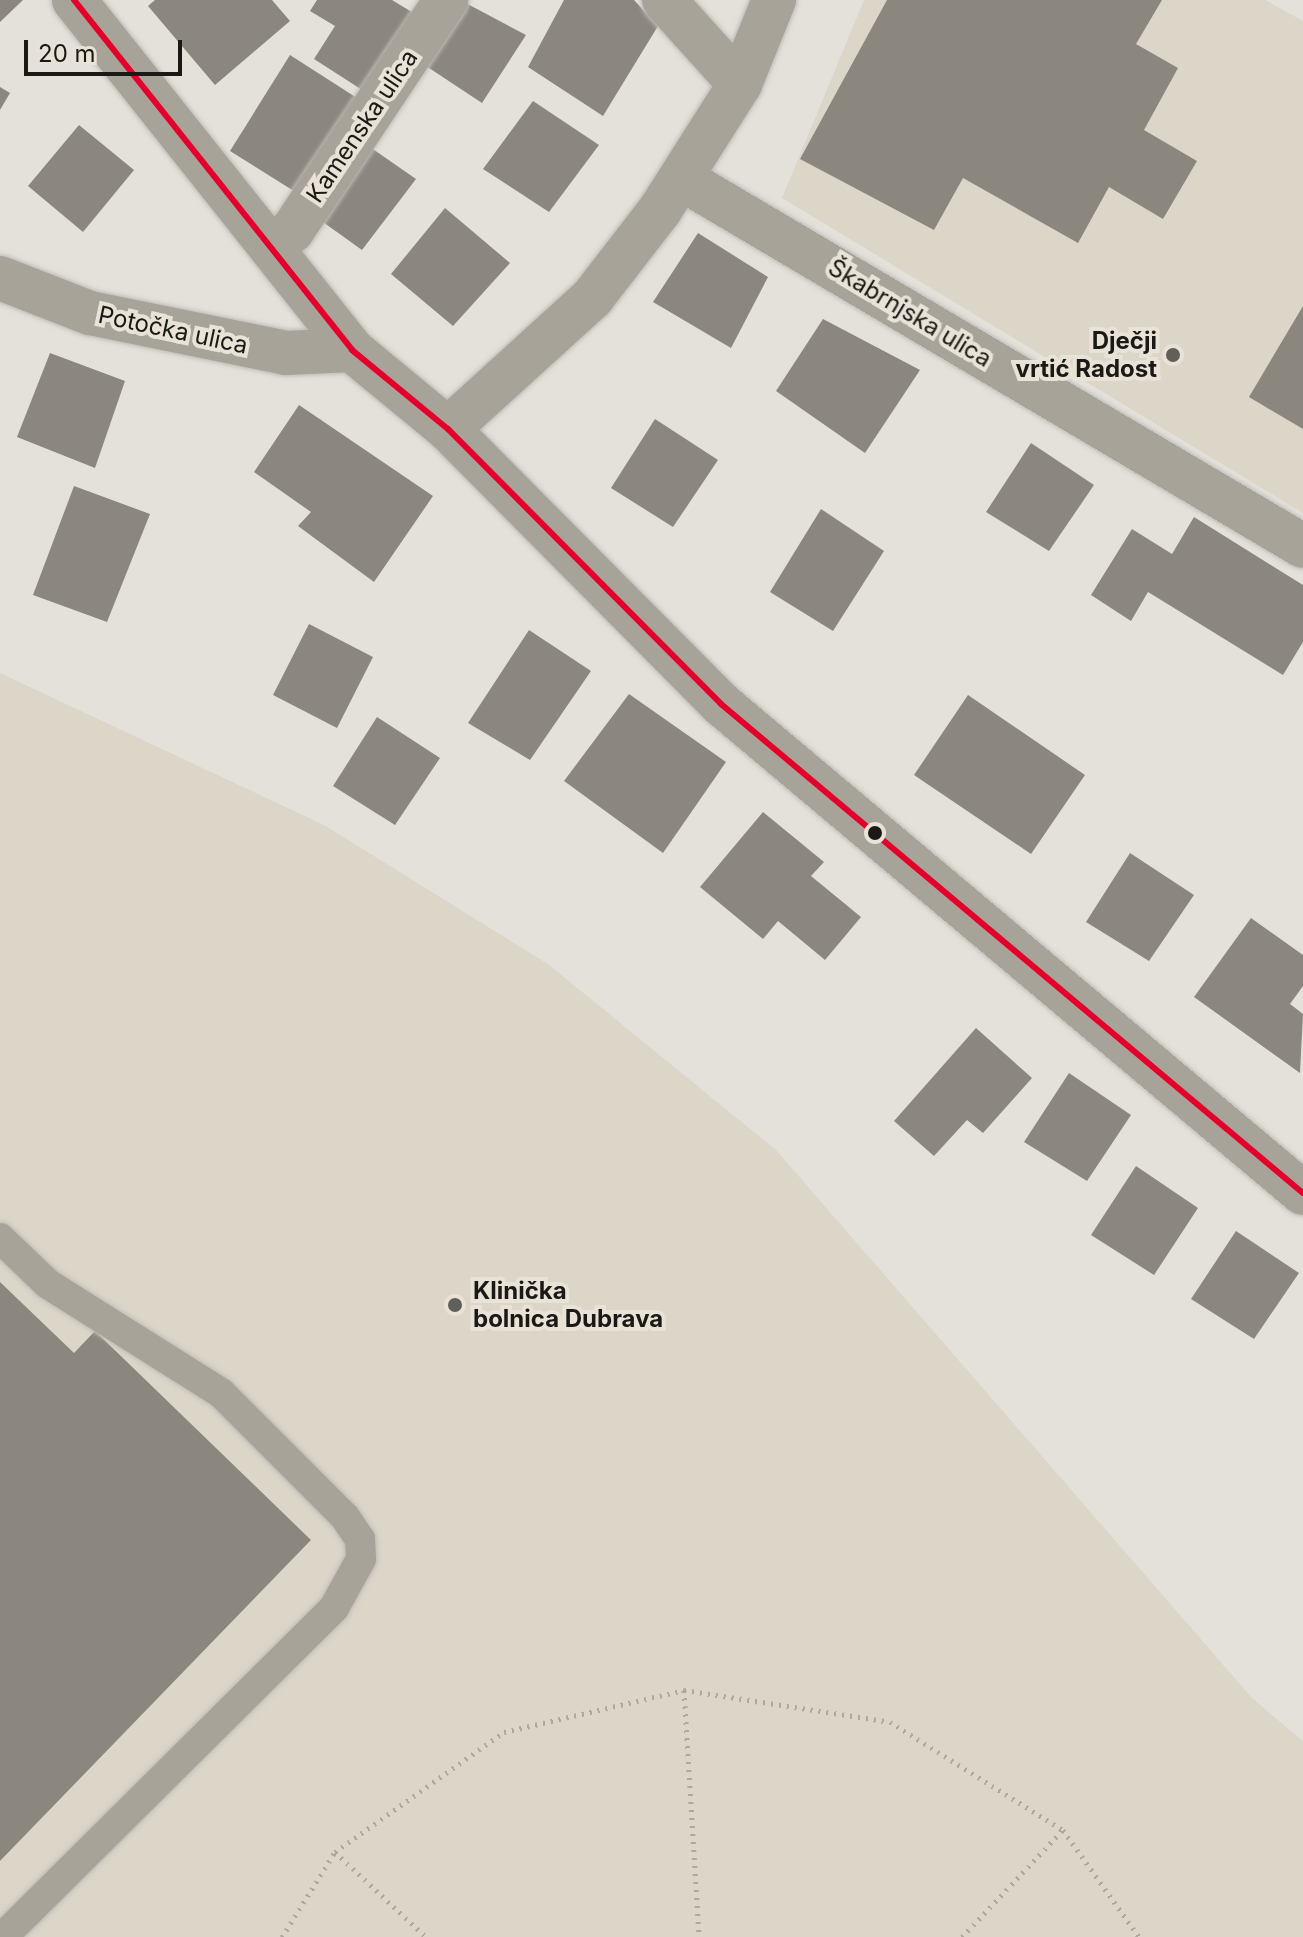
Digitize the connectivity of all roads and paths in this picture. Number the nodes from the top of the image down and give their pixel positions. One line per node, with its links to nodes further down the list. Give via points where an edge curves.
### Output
1 (74, 0): 7 (street)
2 (446, 0): 7 (street, Kamenska ulica, via 292,231)
3 (664, 0): 5 (street)
4 (774, 0): 5 (street)
5 (740, 84): 6 (street)
6 (682, 179): 10 (street, via 592,298); 11 (street, Škabrnjska ulica)
7 (271, 245): 9 (street)
8 (0, 278): 9 (street, Potočka ulica, via 90,313 286,353)
9 (352, 350): 10 (street)
10 (448, 429): 12 (street, via 721,704)
11 (1303, 546)
12 (1303, 1193)
13 (0, 1238): 17 (lane, via 48,1284 221,1393 345,1517 360,1539 361,1559 334,1608)
14 (684, 1690): 15 (path, via 890,1722); 16 (path, via 504,1732); 20 (path)
15 (1063, 1830): 21 (path); 22 (path)
16 (335, 1852): 18 (path); 19 (path)
17 (3, 1937)
18 (282, 1937)
19 (426, 1937)
20 (699, 1937)
21 (962, 1937)
22 (1139, 1937)

